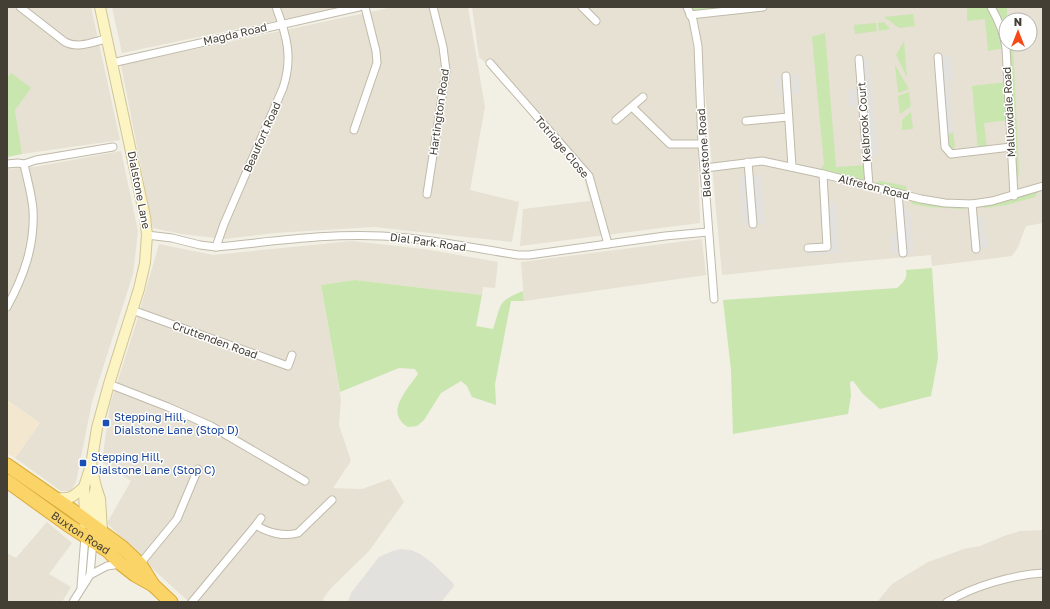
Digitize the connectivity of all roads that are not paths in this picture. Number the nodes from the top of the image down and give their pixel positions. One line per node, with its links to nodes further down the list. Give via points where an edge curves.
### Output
1 (20, 7): 14 (street, via 71,46)
2 (100, 7): 14 (street, Dialstone Lane)
3 (276, 7): 13 (street, Beaufort Road)
4 (359, 7): 13 (street, Magda Road)
5 (365, 7): 25 (street, via 377,63)
6 (432, 7): 38 (street, Hartington Road, via 443,47 446,71)
7 (582, 7): 12 (street)
8 (687, 7): 11 (street, Blackstone Road)
9 (763, 7): 11 (street)
10 (991, 7): 28 (street, Mallowdale Road, via 1004,35)
11 (690, 15): 26 (street, Blackstone Road, via 698,46)
12 (596, 21)
13 (282, 23): 17 (street, Magda Road); 45 (street, Beaufort Road, via 288,74)
14 (106, 39): 17 (street, Dialstone Lane)
15 (938, 57): 28 (street, via 945,147 951,154)
16 (859, 59): 35 (street, Kelbrook Court)
17 (112, 63): 43 (street, Dialstone Lane)
18 (490, 63): 44 (street, Totridge Close, via 589,176)
19 (786, 76): 22 (street)
20 (643, 97): 21 (street)
21 (632, 107): 23 (street); 26 (street, via 670,144)
22 (788, 117): 24 (street); 32 (street)
23 (616, 120)
24 (746, 121)
25 (354, 130)
26 (702, 144): 33 (street, Blackstone Road)
27 (113, 146): 31 (street)
28 (1011, 147): 39 (street, Mallowdale Road)
29 (748, 162): 32 (street, Alfreton Road, via 762,161); 33 (street, Alfreton Road); 41 (street)
30 (7, 164): 31 (street)
31 (24, 164): 50 (street, via 33,209 32,240 27,264)
32 (792, 167): 34 (street, Alfreton Road)
33 (705, 168): 42 (street, Blackstone Road)
34 (822, 174): 35 (street, Alfreton Road); 46 (street, via 827,247)
35 (869, 185): 37 (street, Alfreton Road)
36 (1043, 186): 39 (street, Alfreton Road)
37 (898, 193): 40 (street, Alfreton Road, via 931,201); 48 (street)
38 (427, 194)
39 (1014, 196): 40 (street, Alfreton Road)
40 (972, 204): 47 (street)
41 (753, 224)
42 (708, 232): 44 (street, Dial Park Road); 49 (street, Blackstone Road)
43 (147, 235): 45 (street, Dial Park Road); 51 (street, Dialstone Lane, via 145,263)
44 (608, 244): 45 (street, Dial Park Road, via 529,255 384,236 355,235)
45 (216, 246)
46 (808, 248)
47 (976, 249)
48 (903, 254)
49 (714, 299)
50 (7, 307)
51 (132, 310): 52 (street, Cruttenden Road, via 288,366); 53 (street, Dialstone Lane)
52 (292, 355)
53 (109, 384): 54 (street, Dialstone Lane, via 97,428); 58 (street, via 211,426)
54 (91, 465): 59 (street, Dialstone Lane); 64 (street, Dialstone Lane, via 96,487 93,499)
55 (7, 466): 60 (highway, Buxton Road)
56 (198, 469): 67 (street, via 177,519)
57 (7, 481): 65 (highway, Buxton Road)
58 (305, 481)
59 (84, 487): 60 (street, via 74,496); 64 (street, Dialstone Lane)
60 (54, 498): 64 (highway, Buxton Road)
61 (332, 500): 63 (street, via 298,533 281,534 262,530)
62 (261, 518): 63 (street)
63 (256, 525): 75 (street)
64 (93, 526): 65 (street); 67 (highway, Buxton Road)
65 (89, 538): 66 (highway, Buxton Road, via 108,550); 69 (street); 71 (street)
66 (121, 564): 69 (street, via 107,566); 70 (highway, Buxton Road)
67 (140, 564): 70 (highway, Buxton Road)
68 (1043, 573): 72 (street, via 987,584)
69 (90, 575): 71 (street)
70 (153, 586): 74 (highway, Buxton Road)
71 (81, 589): 73 (street)
72 (951, 601)
73 (73, 602)
74 (171, 602)
75 (192, 602)

